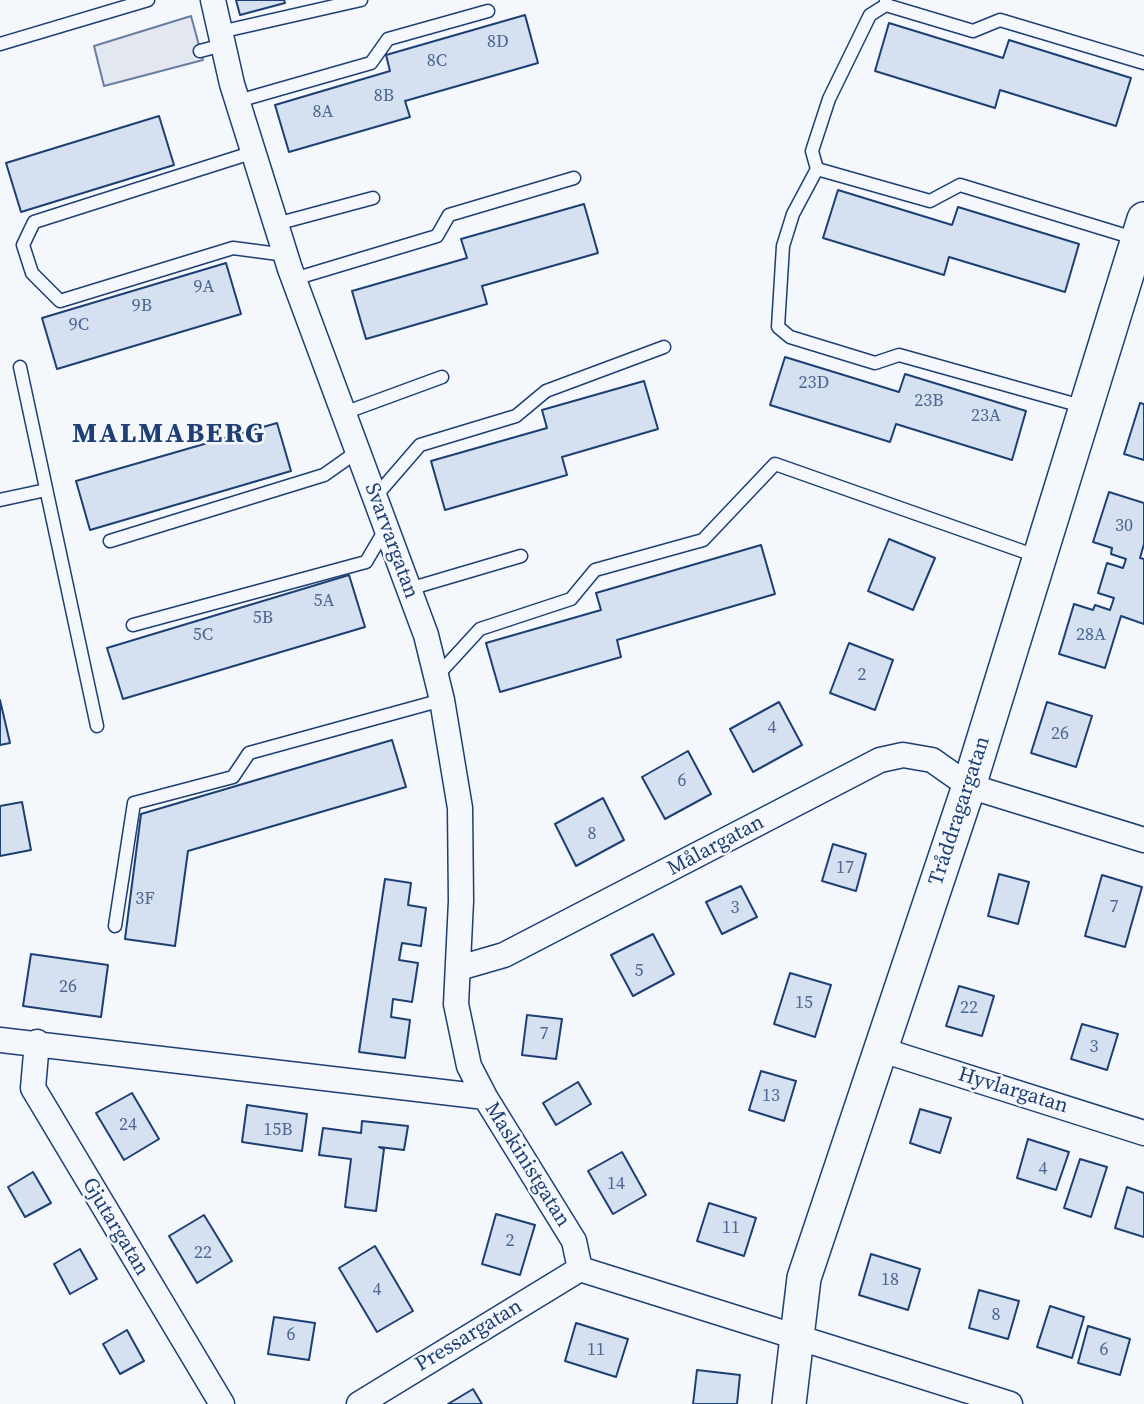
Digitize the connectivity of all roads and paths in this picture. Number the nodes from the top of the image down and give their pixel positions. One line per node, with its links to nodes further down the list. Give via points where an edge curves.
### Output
1 (148, 0): 7 (lane)
2 (213, 0): 6 (street, Svarvargatan)
3 (361, 0): 6 (lane)
4 (886, 3): 8 (lane, via 973,31 1000,20); 11 (lane, via 870,15 829,99 812,151)
5 (488, 11): 9 (lane, via 387,39 371,63)
6 (215, 43): 9 (street, Svarvargatan)
7 (0, 44)
8 (1144, 63)
9 (237, 101): 10 (street, Svarvargatan)
10 (254, 152): 14 (street, Svarvargatan); 16 (lane, via 34,222 23,245 32,273 60,301 233,248)
11 (817, 169): 15 (lane, via 930,201 960,184); 21 (lane, via 793,214 783,246 778,327 790,338 875,363 899,355)
12 (574, 178): 17 (lane, via 449,215 437,236)
13 (373, 198): 14 (lane)
14 (276, 224): 16 (street, Svarvargatan)
15 (1141, 229): 21 (main road, Tråddragargatan)
16 (286, 255): 17 (street, Svarvargatan)
17 (295, 279): 22 (street, Svarvargatan)
18 (664, 347): 25 (lane, via 546,391 516,416 420,445)
19 (20, 367): 24 (lane)
20 (442, 377): 22 (lane)
21 (1086, 407): 30 (main road, Tråddragargatan)
22 (344, 413): 23 (street, Svarvargatan)
23 (358, 451): 25 (street, Svarvargatan); 28 (lane, via 324,475)
24 (46, 490): 26 (lane); 34 (lane)
25 (375, 497): 27 (street, Svarvargatan)
26 (0, 500)
27 (386, 527): 31 (street, Svarvargatan); 32 (lane, via 366,562)
28 (110, 541)
29 (521, 556): 31 (lane)
30 (1039, 557): 33 (lane, via 775,464 702,540 595,570 570,599 480,629); 35 (main road, Tråddragargatan)
31 (409, 589): 33 (street, Svarvargatan)
32 (133, 625)
33 (439, 688): 37 (lane, via 248,752 233,777 134,803); 38 (street, Svarvargatan, via 460,808)
34 (97, 726)
35 (969, 786): 36 (street, Målargatan); 38 (street, Målargatan, via 932,760 903,755 880,760 570,923 504,955); 41 (main road, Tråddragargatan)
36 (1144, 840)
37 (115, 926)
38 (459, 968): 42 (street, Svarvargatan, via 456,1004 461,1033 468,1066)
39 (0, 1040): 40 (street, Maskinistgatan)
40 (37, 1042): 42 (street, Maskinistgatan); 46 (street, Gjutargatan, via 33,1088)
41 (882, 1050): 43 (street, Hyvlargatan); 45 (main road, Tråddragargatan, via 804,1278)
42 (485, 1097): 44 (street, Maskinistgatan, via 574,1241)
43 (1144, 1132)
44 (580, 1269): 45 (street); 47 (street, Pressargatan)
45 (795, 1336): 48 (main road, Tråddragargatan); 49 (street)
46 (222, 1404)
47 (359, 1404)
48 (789, 1404)
49 (1010, 1404)

